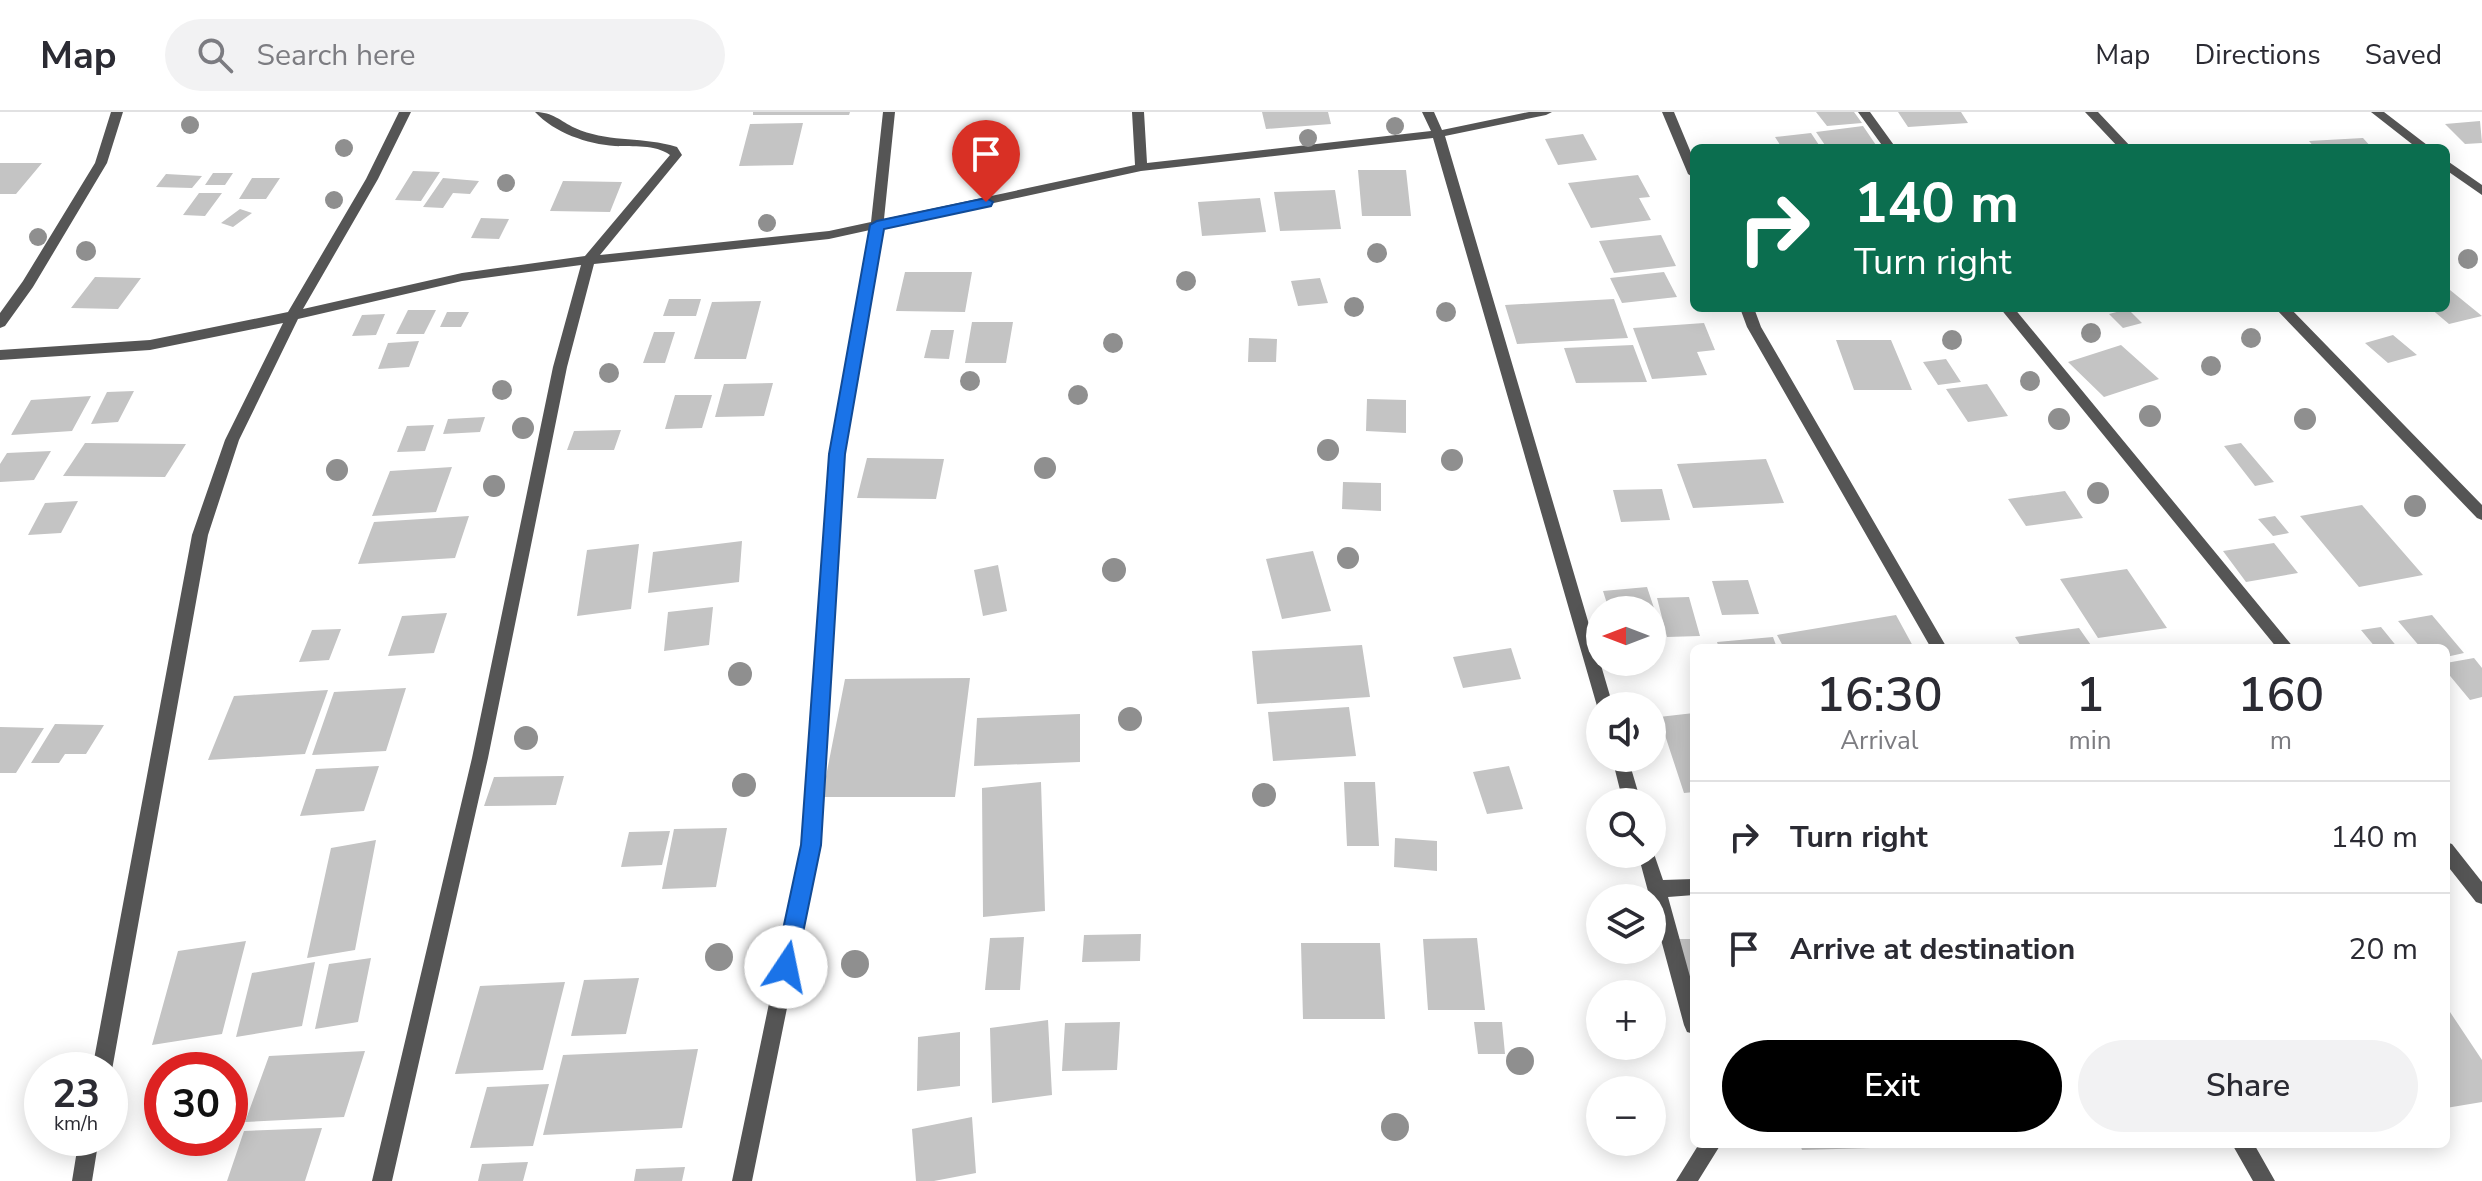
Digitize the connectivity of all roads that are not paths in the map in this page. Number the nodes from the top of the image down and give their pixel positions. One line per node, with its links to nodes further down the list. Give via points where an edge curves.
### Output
1 (117, 112): 26 (street, via 101,163)
2 (405, 112): 25 (street)
3 (541, 112): 21 (street, via 557,126 606,142 661,144 676,155)
4 (889, 112): 20 (street)
5 (1138, 112): 17 (street)
6 (1428, 112): 12 (street)
7 (1546, 112): 12 (street)
8 (1668, 112): 16 (street)
9 (1864, 112): 13 (street)
10 (2091, 112): 14 (street)
11 (2377, 112): 15 (street)
12 (1438, 134): 17 (street); 31 (street)
13 (1887, 144)
14 (2122, 144)
15 (2420, 144)
16 (1690, 164)
17 (1141, 167): 20 (street)
18 (2450, 167): 19 (street)
19 (2482, 191)
20 (877, 225): 21 (street, via 829,235); 44 (street, via 837,454 811,845)
21 (589, 260): 25 (street, via 462,277); 43 (street, via 560,367 480,758)
22 (1748, 312): 29 (street)
23 (2010, 312): 30 (street)
24 (2286, 312): 28 (street)
25 (292, 317): 27 (street, via 150,345); 38 (street, via 232,440 200,535)
26 (0, 323)
27 (0, 355)
28 (2482, 514)
29 (1937, 644)
30 (2283, 644)
31 (1601, 692)
32 (2450, 855): 35 (street)
33 (1690, 887): 34 (street)
34 (1666, 889)
35 (2482, 896)
36 (1666, 919): 37 (street)
37 (1690, 1010)
38 (105, 1052)
39 (1708, 1148): 45 (street)
40 (2244, 1148): 46 (street)
41 (86, 1156): 42 (street)
42 (82, 1181)
43 (382, 1181)
44 (742, 1181)
45 (1686, 1181)
46 (2265, 1181)

